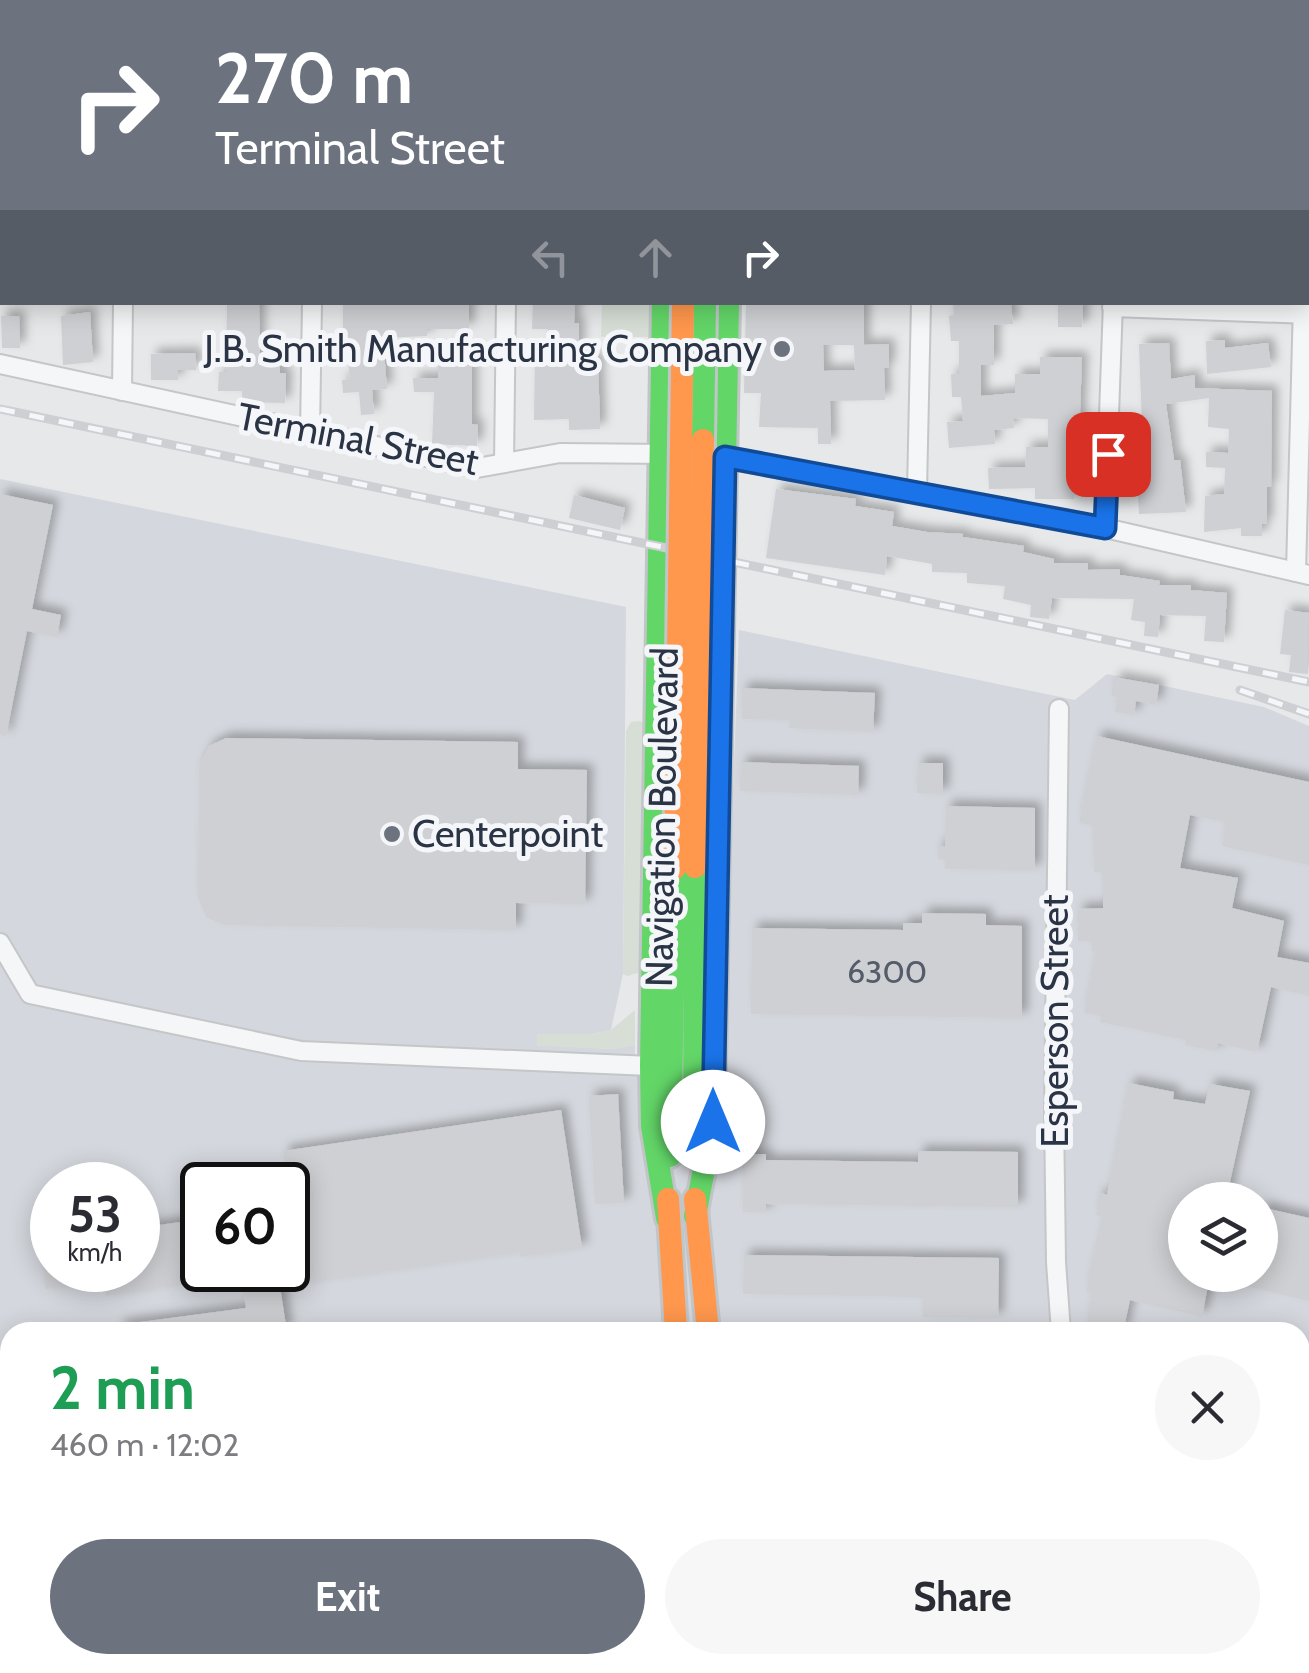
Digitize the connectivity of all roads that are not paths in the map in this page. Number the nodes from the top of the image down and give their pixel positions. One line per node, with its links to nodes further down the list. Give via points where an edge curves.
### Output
1 (123, 305): 12 (street)
2 (312, 305): 13 (street)
3 (506, 305): 16 (street)
4 (662, 305): 14 (main road)
5 (683, 305): 21 (main road, Navigation Boulevard, bridge)
6 (705, 305): 21 (main road, Navigation Boulevard, bridge)
7 (728, 305): 15 (main road)
8 (921, 305): 17 (street)
9 (1112, 305): 10 (street); 18 (street)
10 (1305, 310): 19 (street)
11 (0, 364): 12 (street, Terminal Street)
12 (122, 391): 13 (street, Terminal Street)
13 (310, 433): 16 (street, Terminal Street, via 477,468)
14 (659, 454): 15 (street, Terminal Street); 16 (street, Terminal Street, via 560,453); 23 (main road)
15 (725, 457): 17 (street, Terminal Street); 24 (main road, via 713,1122)
16 (504, 464)
17 (917, 492): 18 (street, Terminal Street)
18 (1105, 528): 19 (street, Terminal Street)
19 (1303, 573)
20 (1060, 709): 28 (street, Esperson Street, via 1054,1115)
21 (685, 867): 24 (main road, Navigation Boulevard); 25 (main road, Navigation Boulevard)
22 (0, 942): 23 (street, via 30,994 301,1052)
23 (652, 1066): 25 (main road, via 652,1126)
24 (696, 1216): 27 (main road, Navigation Boulevard)
25 (668, 1218): 26 (main road, Navigation Boulevard)
26 (675, 1322)
27 (707, 1322)
28 (1060, 1322)

